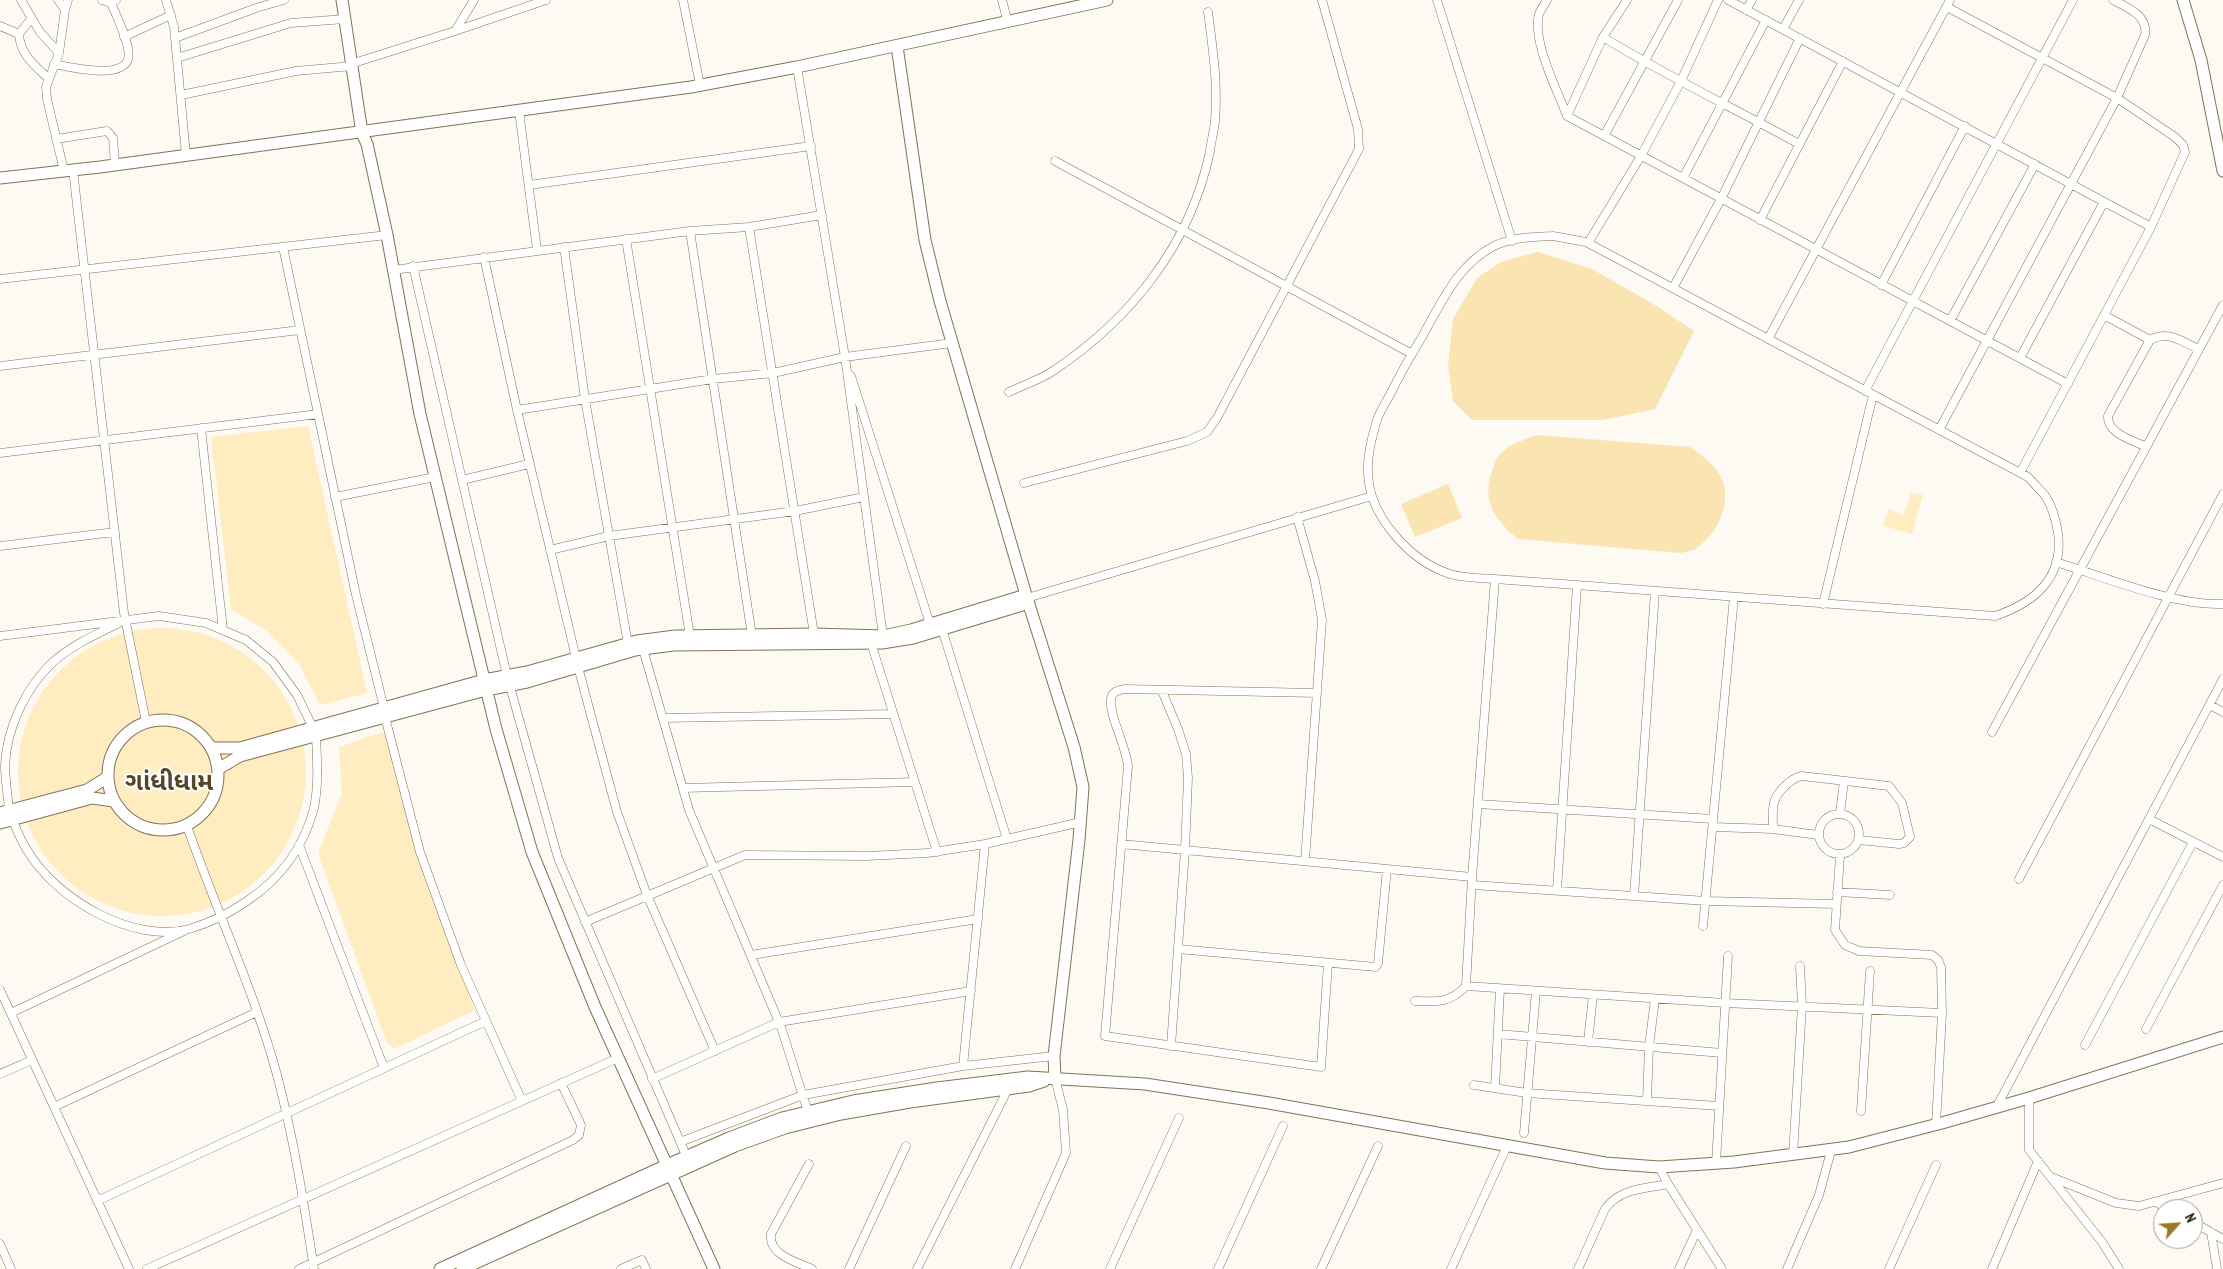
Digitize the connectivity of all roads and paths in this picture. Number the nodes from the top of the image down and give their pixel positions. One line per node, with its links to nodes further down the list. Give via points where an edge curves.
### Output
1 (21, 0): 32 (street)
2 (58, 0): 28 (street)
3 (68, 0): 28 (street)
4 (102, 0): 26 (street)
5 (166, 0): 31 (street)
6 (284, 0): 42 (street)
7 (342, 0): 33 (street)
8 (348, 0): 51 (street)
9 (474, 0): 38 (street)
10 (546, 0): 38 (street)
11 (683, 0): 55 (street)
12 (1002, 0): 35 (street)
13 (1322, 0): 103 (street, via 1358,129 1359,149)
14 (1437, 0): 91 (street)
15 (1547, 0): 61 (street, via 1540,13 1538,30)
16 (1627, 0): 41 (street)
17 (1678, 0): 49 (street)
18 (1718, 0): 54 (street)
19 (1728, 0): 29 (street)
20 (1752, 0): 29 (street)
21 (1799, 0): 37 (street)
22 (2073, 0): 47 (street)
23 (2113, 0): 58 (street, via 2137,14 2145,26 2145,35)
24 (2182, 0): 76 (street, via 2201,60)
25 (1102, 1): 35 (street)
26 (114, 2): 40 (street)
27 (1949, 4): 47 (street); 56 (street)
28 (65, 10): 45 (street)
29 (1746, 10): 34 (street)
30 (1208, 12): 88 (street, via 1216,69 1215,124 1203,182)
31 (171, 15): 40 (street); 42 (street)
32 (31, 19): 39 (street); 45 (street)
33 (345, 19): 46 (street, via 291,23); 51 (street)
34 (1766, 20): 37 (street); 59 (street)
35 (1008, 23): 44 (street)
36 (0, 26): 39 (street)
37 (1783, 29): 43 (street)
38 (455, 32): 51 (street)
39 (19, 34): 53 (street, via 29,61)
40 (124, 37): 50 (street, via 128,58 119,67 103,71)
41 (1603, 37): 49 (street); 61 (street)
42 (175, 38): 46 (street)
43 (1800, 38): 48 (street); 62 (street)
44 (897, 46): 52 (street); 113 (street, via 925,240)
45 (59, 53): 50 (street)
46 (177, 58): 57 (street)
47 (2042, 58): 58 (street); 67 (street)
48 (1843, 61): 56 (street); 68 (street)
49 (1644, 63): 54 (street); 65 (street)
50 (54, 64): 53 (street)
51 (355, 64): 57 (street, via 296,71); 64 (street)
52 (798, 67): 55 (street); 69 (street)
53 (48, 78): 66 (street, via 47,100)
54 (1681, 81): 59 (street); 71 (street)
55 (700, 85): 60 (street)
56 (1901, 92): 63 (street); 96 (street)
57 (180, 95): 70 (street)
58 (2117, 98): 79 (street); 86 (street, via 2175,137 2185,152)
59 (1723, 102): 62 (street); 78 (street)
60 (519, 111): 64 (street); 80 (street)
61 (1567, 116): 65 (street)
62 (1759, 122): 68 (street); 81 (street)
63 (1965, 126): 67 (street); 102 (street)
64 (365, 132): 70 (street); 89 (street)
65 (1604, 136): 71 (street)
66 (56, 139): 74 (street, via 107,131 113,138); 75 (street)
67 (1996, 143): 73 (street); 105 (street)
68 (1800, 144): 84 (street)
69 (810, 146): 80 (street); 83 (street)
70 (186, 155): 74 (street)
71 (1641, 156): 78 (street); 92 (street)
72 (1055, 161): 88 (street)
73 (2035, 164): 79 (street); 108 (street)
74 (114, 165): 75 (street)
75 (68, 171): 77 (street); 99 (street)
76 (2223, 171)
77 (0, 178)
78 (1683, 178): 81 (street)
79 (2071, 184): 82 (street); 112 (street)
80 (529, 185): 95 (street)
81 (1721, 199): 84 (street); 104 (street)
82 (2104, 202): 86 (street); 118 (street)
83 (822, 215): 85 (street); 117 (street)
84 (1760, 220): 96 (street)
85 (749, 227): 87 (street); 120 (street)
86 (2151, 227): 107 (street)
87 (690, 231): 90 (street); 121 (street)
88 (1184, 231): 103 (street); 125 (street, via 1160,269 1125,311 1052,372)
89 (387, 235): 93 (street); 100 (street)
90 (626, 239): 94 (street); 123 (street)
91 (1512, 240): 92 (street, via 1553,236); 116 (street, via 1494,246 1465,266)
92 (1588, 243): 104 (street)
93 (283, 247): 99 (street); 109 (street)
94 (564, 247): 95 (street); 127 (street)
95 (537, 250): 97 (street)
96 (1816, 250): 102 (street); 110 (street)
97 (484, 257): 98 (street); 128 (street)
98 (414, 266): 100 (street); 138 (street)
99 (84, 270): 101 (street); 115 (street)
100 (393, 270): 137 (street)
101 (0, 279)
102 (1881, 285): 105 (street)
103 (1288, 287): 116 (street); 139 (street, via 1207,432 1187,441)
104 (1673, 288): 110 (street)
105 (1912, 302): 108 (street); 124 (street)
106 (2223, 305): 114 (street)
107 (2104, 316): 111 (street); 122 (street)
108 (1950, 321): 112 (street)
109 (300, 330): 115 (street); 129 (street)
110 (1768, 339): 124 (street)
111 (2150, 340): 114 (street, via 2167,334); 133 (street, via 2108,416 2115,431)
112 (1987, 341): 118 (street); 131 (street)
113 (952, 343): 117 (street); 159 (street)
114 (2199, 349): 133 (street)
115 (94, 354): 119 (street); 132 (street)
116 (1412, 354): 141 (street, via 1377,419 1368,473)
117 (845, 357): 120 (street); 143 (street); 163 (street)
118 (2020, 358): 122 (street)
119 (0, 366)
120 (773, 373): 121 (street); 144 (street)
121 (713, 378): 123 (street); 146 (street)
122 (2068, 384): 136 (street)
123 (650, 389): 127 (street); 147 (street)
124 (1865, 390): 126 (street)
125 (1009, 392)
126 (1873, 395): 131 (street); 160 (street)
127 (585, 399): 128 (street); 149 (street)
128 (516, 410): 135 (street)
129 (318, 414): 130 (street); 142 (street)
130 (201, 428): 132 (street); 164 (street)
131 (1939, 430): 136 (street)
132 (104, 440): 134 (street); 148 (street)
133 (2146, 446): 153 (street)
134 (0, 453)
135 (529, 464): 138 (street); 151 (street)
136 (2020, 473): 152 (street, via 2046,497 2055,516 2060,546)
137 (435, 477): 142 (street); 177 (street)
138 (462, 480): 176 (street)
139 (1024, 484)
140 (2223, 494): 157 (street)
141 (1372, 496): 145 (street); 154 (street, via 1385,522 1412,552 1432,566 1451,574)
142 (335, 497): 182 (street)
143 (864, 497): 144 (street); 170 (street)
144 (795, 510): 146 (street); 166 (street)
145 (1297, 517): 159 (street); 179 (street, via 1316,581 1322,620)
146 (734, 518): 147 (street); 169 (street)
147 (673, 528): 149 (street); 168 (street)
148 (115, 532): 150 (street); 162 (street)
149 (609, 536): 151 (street); 172 (street)
150 (0, 546)
151 (550, 550): 174 (street)
152 (2056, 562): 153 (street); 160 (street, via 2053,574 2040,591 2016,609 1995,616)
153 (2080, 569): 157 (street); 187 (street)
154 (1495, 579): 155 (street); 195 (street)
155 (1577, 586): 156 (street); 196 (street)
156 (1654, 591): 158 (street); 199 (street)
157 (2168, 597): 161 (street, via 2199,604); 220 (street)
158 (1734, 598): 160 (street); 203 (street)
159 (1027, 599): 163 (street); 165 (street); 201 (street, via 1074,746 1083,787)
160 (1823, 604)
161 (2223, 604)
162 (126, 619): 164 (street, via 159,616 206,623); 167 (street); 185 (street); 198 (street, via 72,648 53,662 34,683 12,724 5,765)
163 (930, 624): 170 (street)
164 (223, 630): 186 (street, via 246,640 273,662 297,695)
165 (942, 630): 171 (street, via 913,638); 207 (street)
166 (814, 634): 169 (street); 170 (street)
167 (0, 636)
168 (690, 636): 169 (street); 172 (street)
169 (752, 636)
170 (883, 636)
171 (871, 643): 173 (street, via 673,645); 183 (street)
172 (628, 644): 174 (street)
173 (643, 649): 174 (street); 184 (street)
174 (577, 662): 176 (street); 225 (street, via 617,812)
175 (2223, 679): 180 (street)
176 (508, 681): 177 (street); 232 (street, via 558,858)
177 (485, 685): 182 (street); 268 (street, via 532,852)
178 (1162, 691): 179 (street); 211 (street, via 1118,690 1110,698 1128,766); 213 (street, via 1186,754)
179 (1316, 693): 217 (street)
180 (2210, 705): 181 (street); 200 (street)
181 (2223, 712)
182 (384, 713): 186 (street); 255 (street, via 420,852)
183 (893, 714): 184 (street); 192 (street)
184 (663, 718): 193 (street)
185 (146, 722): 188 (street, via 166,720 188,726); 190 (street, via 124,736 114,750)
186 (314, 732): 188 (street, via 240,748); 189 (street, via 240,756); 212 (street, via 318,776 313,808)
187 (1992, 732)
188 (212, 748): 189 (street)
189 (218, 769): 204 (street, via 213,800 200,817)
190 (108, 777): 194 (street); 198 (street, via 87,790)
191 (1844, 781): 197 (street); 205 (street, via 1802,776 1792,779 1776,794); 208 (street, via 1890,786 1902,803 1910,837 1899,844)
192 (915, 782): 193 (street); 214 (street)
193 (683, 788): 218 (street)
194 (114, 800): 198 (street, via 92,798); 204 (street, via 121,811 139,825 159,831)
195 (1478, 804): 196 (street); 221 (street)
196 (1562, 809): 199 (street); 223 (street)
197 (1840, 813): 206 (street, via 1829,815); 208 (street, via 1858,823)
198 (7, 814): 202 (street); 234 (street, via 27,851 50,880 85,908 125,924 154,931)
199 (1640, 814): 203 (street); 227 (street)
200 (2149, 819): 209 (street); 286 (street)
201 (1081, 822): 207 (street); 267 (street)
202 (0, 823)
203 (1713, 823): 205 (street); 228 (street)
204 (187, 826): 230 (street)
205 (1773, 829): 206 (street)
206 (1818, 835): 215 (street, via 1821,844 1833,854)
207 (1007, 839): 210 (street)
208 (1859, 840): 215 (street, via 1850,852)
209 (2193, 842): 216 (street); 262 (street)
210 (985, 844): 214 (street); 231 (street)
211 (1121, 844): 213 (street); 263 (street, via 1105,1036)
212 (299, 845): 230 (street, via 284,869 263,891); 271 (street)
213 (1185, 850): 217 (street); 235 (street)
214 (937, 852): 218 (street, via 867,856 745,855)
215 (1840, 855): 224 (street)
216 (2223, 858)
217 (1305, 861): 219 (street)
218 (713, 867): 225 (street); 236 (street)
219 (1387, 869): 221 (street); 238 (street, via 1377,966)
220 (2018, 879)
221 (1472, 881): 223 (street); 241 (street)
222 (2223, 885): 257 (street)
223 (1557, 890): 227 (street)
224 (1837, 892): 226 (street); 229 (street)
225 (647, 895): 232 (street); 265 (street)
226 (1890, 895)
227 (1634, 896): 228 (street)
228 (1706, 902): 229 (street); 233 (street)
229 (1836, 904): 253 (street, via 1835,930 1845,945 1859,951 1936,957 1941,967)
230 (221, 916): 234 (street); 252 (street)
231 (978, 919): 236 (street); 245 (street)
232 (585, 922): 274 (street)
233 (1704, 926)
234 (188, 929): 254 (street)
235 (1178, 949): 238 (street); 263 (street)
236 (751, 955): 256 (street)
237 (1728, 956): 249 (street)
238 (1328, 963): 263 (street, via 1321,1067)
239 (1800, 966): 250 (street)
240 (1870, 971): 251 (street)
241 (1466, 986): 242 (street); 248 (street, via 1457,996 1447,1000)
242 (1500, 988): 244 (street); 258 (street)
243 (0, 990): 254 (street)
244 (1536, 991): 246 (street); 260 (street)
245 (970, 992): 256 (street); 270 (street)
246 (1593, 994): 247 (street); 261 (street)
247 (1656, 999): 249 (street); 264 (street)
248 (1415, 1001)
249 (1725, 1003): 250 (street); 266 (street)
250 (1802, 1006): 251 (street); 299 (street)
251 (1868, 1008): 253 (street); 287 (street)
252 (257, 1012): 285 (street); 289 (street)
253 (1942, 1012): 291 (street)
254 (11, 1013): 269 (street)
255 (486, 1021): 271 (street); 282 (street)
256 (779, 1022): 265 (street); 280 (street)
257 (2146, 1029)
258 (1498, 1034): 260 (street); 278 (street)
259 (2223, 1037): 281 (street)
260 (1532, 1038): 261 (street); 279 (street)
261 (1588, 1042): 264 (street)
262 (2085, 1045)
263 (1171, 1046)
264 (1649, 1047): 266 (street); 283 (street)
265 (715, 1050): 274 (street)
266 (1722, 1053): 284 (street)
267 (1054, 1056): 270 (street); 273 (street)
268 (618, 1058): 275 (street); 306 (street)
269 (32, 1060): 272 (street); 285 (street)
270 (963, 1066): 280 (street)
271 (384, 1068): 289 (street)
272 (0, 1074)
273 (1055, 1078): 277 (street); 288 (street, via 1028,1077 937,1088 853,1101); 297 (street, via 1145,1084); 332 (street, via 1064,1110 1066,1153)
274 (652, 1079): 294 (street)
275 (561, 1084): 282 (street); 319 (street, via 581,1125 579,1135 573,1140)
276 (1474, 1086): 278 (street)
277 (1008, 1088): 300 (street, via 841,1114 785,1128); 331 (street)
278 (1495, 1088): 279 (street)
279 (1527, 1093): 283 (street); 293 (street)
280 (803, 1095): 288 (street); 294 (street)
281 (2029, 1098): 286 (street); 301 (street, via 2029,1150)
282 (522, 1101): 310 (street)
283 (1647, 1101): 284 (street)
284 (1719, 1106): 302 (street)
285 (54, 1107): 312 (street)
286 (1996, 1108): 291 (street)
287 (1861, 1111)
288 (808, 1112): 300 (street, via 782,1118)
289 (285, 1113): 310 (street); 312 (street)
290 (1179, 1118): 333 (street)
291 (1936, 1125): 298 (street)
292 (1283, 1126): 334 (street)
293 (1524, 1133)
294 (680, 1142): 300 (street)
295 (906, 1146): 330 (street)
296 (1378, 1146): 335 (street)
297 (1507, 1146): 305 (street, via 1605,1163); 336 (street)
298 (1831, 1151): 299 (street); 340 (street, via 1819,1195)
299 (1793, 1155): 302 (street)
300 (688, 1161): 306 (street)
301 (2038, 1161): 307 (street); 342 (street)
302 (1716, 1163): 305 (street)
303 (809, 1164): 329 (street, via 771,1239 773,1248 778,1252)
304 (1936, 1164): 341 (street)
305 (1659, 1167): 309 (street)
306 (669, 1169): 324 (street); 325 (street); 328 (street)
307 (2051, 1177): 313 (street, via 2116,1203 2139,1206); 343 (street)
308 (2223, 1183): 311 (street)
309 (1668, 1184): 315 (street); 337 (street, via 1620,1193 1611,1200)
310 (303, 1199): 319 (street); 322 (street)
311 (2167, 1199)
312 (97, 1200): 321 (street)
313 (2153, 1203)
314 (2203, 1228): 316 (street)
315 (1697, 1230): 338 (street); 339 (street)
316 (2211, 1232): 317 (street); 344 (street)
317 (2223, 1239)
318 (0, 1244): 320 (street)
319 (314, 1266): 323 (street)
320 (11, 1269)
321 (129, 1269)
322 (147, 1269)
323 (299, 1269)
324 (440, 1269)
325 (462, 1269)
326 (621, 1269): 327 (street, via 642,1260)
327 (646, 1269)
328 (714, 1269)
329 (812, 1269)
330 (849, 1269)
331 (917, 1269)
332 (1015, 1269)
333 (1110, 1269)
334 (1218, 1269)
335 (1321, 1269)
336 (1450, 1269)
337 (1578, 1269)
338 (1679, 1269)
339 (1722, 1269)
340 (1787, 1269)
341 (1889, 1269)
342 (1992, 1269)
343 (2119, 1269)
344 (2217, 1269)

